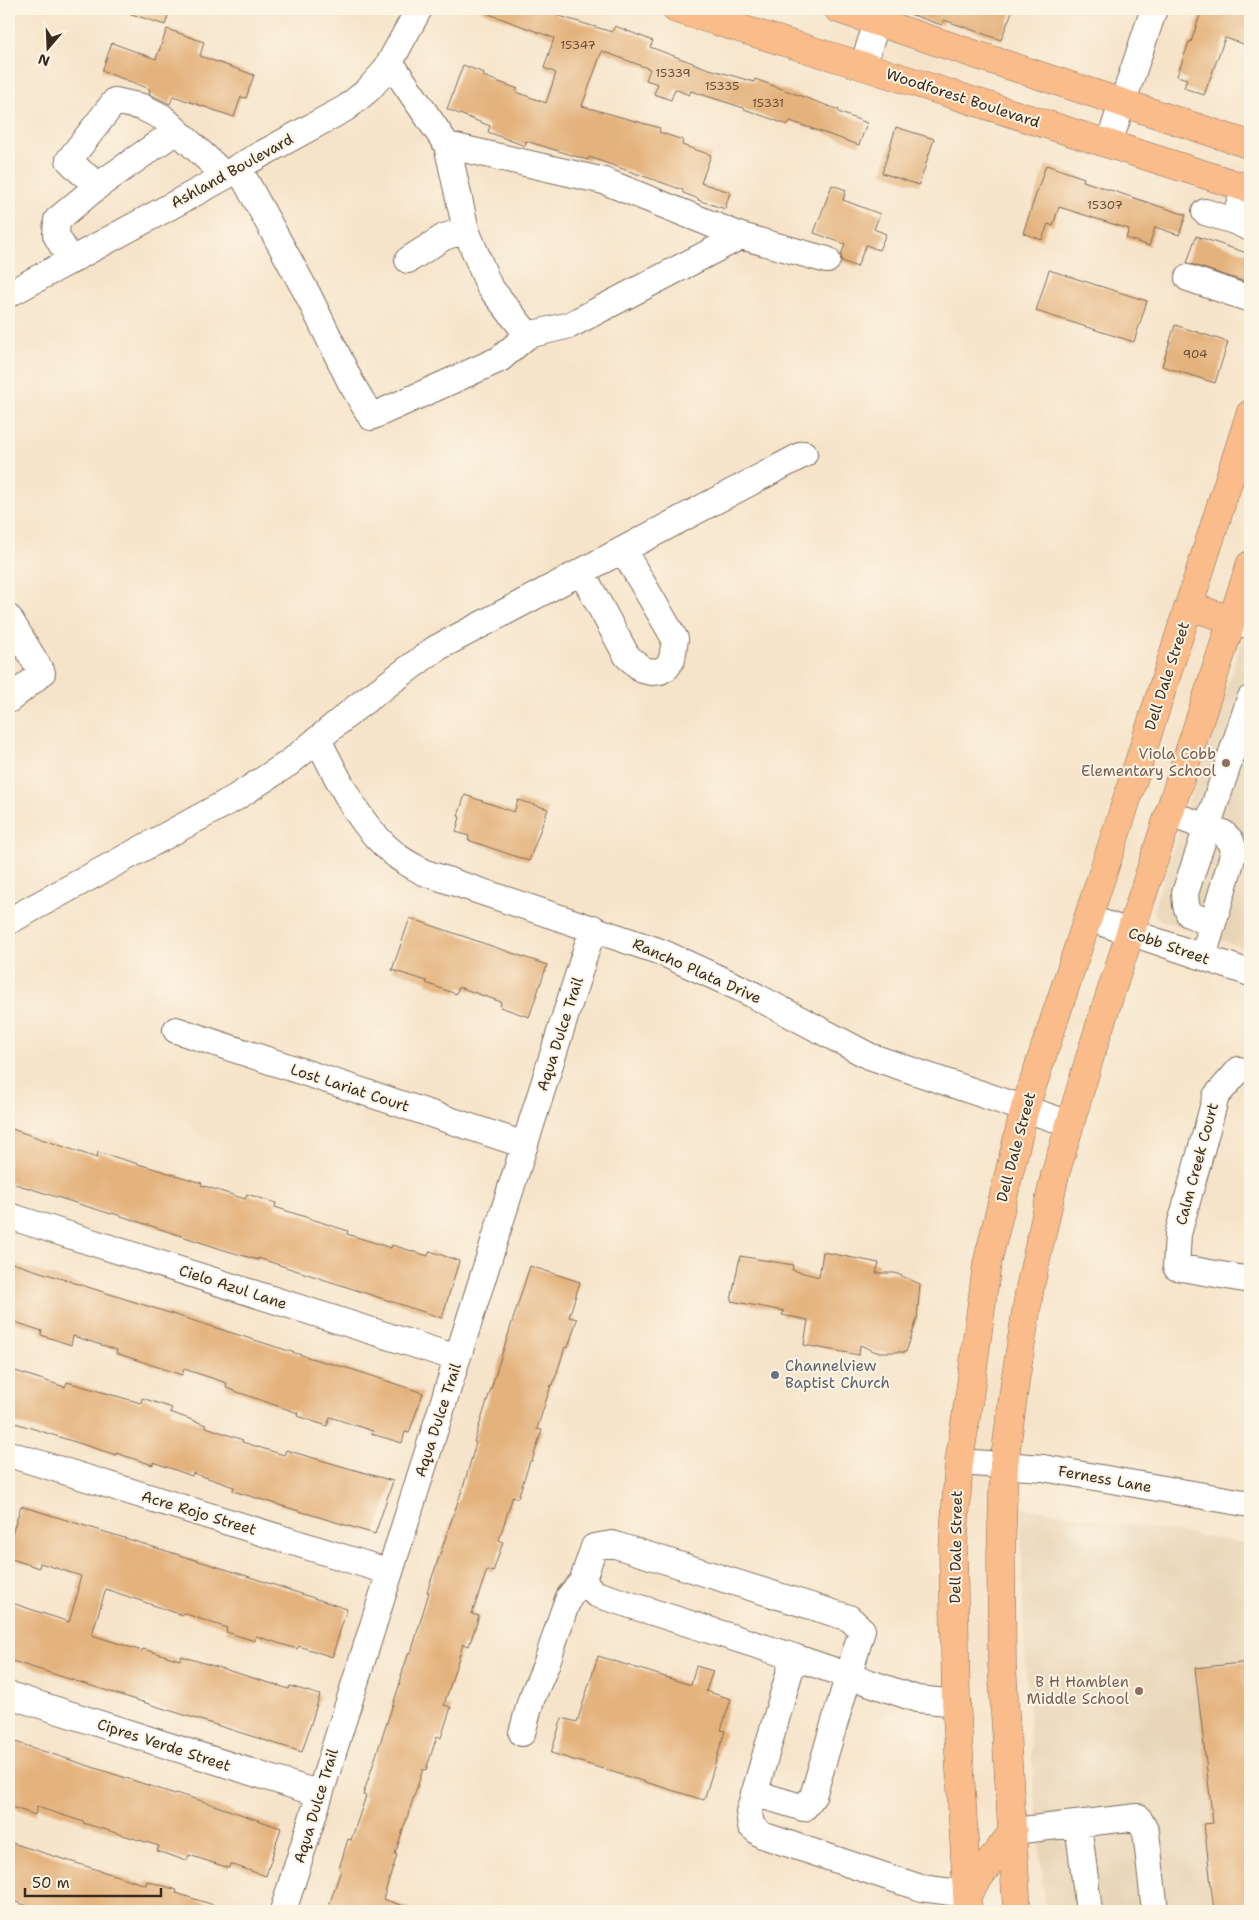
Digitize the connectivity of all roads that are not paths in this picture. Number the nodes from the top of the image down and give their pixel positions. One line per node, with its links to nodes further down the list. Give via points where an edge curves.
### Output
1 (419, 9): 6 (street, Ashland Boulevard)
2 (676, 9): 7 (main road, Woodforest Boulevard)
3 (838, 9): 5 (main road)
4 (1154, 9): 8 (street)
5 (879, 15): 7 (street); 8 (main road)
6 (390, 62): 12 (street); 13 (street, Ashland Boulevard, via 368,90 346,108)
7 (863, 66): 10 (main road, Woodforest Boulevard)
8 (1123, 103): 10 (street); 11 (main road)
9 (176, 130): 13 (street); 14 (street); 14 (street, via 162,117 142,107 115,101 69,160)
10 (1109, 143): 15 (main road, Woodforest Boulevard)
11 (1250, 144)
12 (447, 145): 18 (street); 19 (street, via 604,181)
13 (232, 172): 22 (street, Ashland Boulevard); 26 (street, via 308,295 371,417 500,359)
14 (99, 184): 22 (street, via 57,220 56,235)
15 (1247, 188): 17 (street)
16 (1205, 212): 17 (street)
17 (1242, 225)
18 (466, 230): 20 (street, via 444,237); 26 (street, via 489,286)
19 (741, 236): 21 (street); 26 (street, via 570,324)
20 (408, 260)
21 (827, 260)
22 (71, 261): 24 (street, Ashland Boulevard)
23 (1188, 278): 25 (street)
24 (9, 294)
25 (1250, 298)
26 (528, 335)
27 (1250, 414): 32 (main road, Dell Dale Street)
28 (804, 454): 29 (street)
29 (623, 550): 31 (street); 31 (street, via 675,639 672,659 660,671 643,670 627,656)
30 (1250, 565): 34 (main road)
31 (582, 572): 37 (street, via 435,649)
32 (1189, 606): 34 (main road); 40 (main road, Dell Dale Street)
33 (9, 618): 36 (street, via 42,673)
34 (1241, 623): 38 (main road)
35 (1250, 699): 39 (street)
36 (9, 700)
37 (318, 740): 41 (street, via 289,764 235,798); 43 (street, Rancho Plata Drive, via 355,811 397,857 423,872)
38 (1170, 814): 39 (street); 44 (main road)
39 (1209, 827): 42 (street, via 1231,840 1234,851); 42 (street, via 1185,894 1189,914)
40 (1088, 918): 44 (street, Cobb Street); 49 (main road, Dell Dale Street)
41 (9, 921)
42 (1212, 924): 45 (street)
43 (593, 928): 49 (street, Rancho Plata Drive, via 660,952 746,991 869,1056); 51 (street, Aqua Dulce Trail)
44 (1131, 933): 45 (street, Cobb Street); 50 (main road)
45 (1203, 957): 46 (street, Cobb Street)
46 (1250, 973)
47 (176, 1030): 51 (street, Lost Lariat Court)
48 (1239, 1070): 53 (street, Calm Creek Court, via 1216,1096 1178,1234 1176,1267)
49 (1025, 1108): 50 (street, Rancho Plata Drive); 56 (main road, Dell Dale Street, via 986,1264)
50 (1070, 1124): 57 (main road, via 1030,1287)
51 (524, 1145): 54 (street, Aqua Dulce Trail)
52 (9, 1216): 54 (street, Cielo Azul Lane)
53 (1250, 1280)
54 (458, 1358): 59 (street, Aqua Dulce Trail)
55 (9, 1454): 59 (street, Acre Rojo Street)
56 (959, 1462): 57 (street, Ferness Lane); 64 (main road, Dell Dale Street, via 953,1549)
57 (1004, 1465): 58 (street, Ferness Lane, via 1044,1468); 69 (main road, via 1002,1664)
58 (1250, 1504)
59 (390, 1572): 66 (street, Aqua Dulce Trail)
60 (582, 1582): 61 (street, via 596,1594); 62 (street, via 594,1547 612,1544 849,1618 862,1630); 65 (street, via 570,1597 563,1614)
61 (794, 1657): 62 (street); 67 (street)
62 (848, 1675): 64 (street, via 917,1699); 67 (street, via 809,1802 804,1808)
63 (9, 1695): 66 (street, Cipres Verde Street)
64 (957, 1703): 70 (main road, Dell Dale Street)
65 (522, 1733)
66 (320, 1794): 71 (street, Aqua Dulce Trail)
67 (754, 1794): 70 (street, via 748,1812 751,1826 762,1835)
68 (1078, 1824): 69 (street); 73 (street); 74 (street, via 1138,1817 1146,1832)
69 (1013, 1831): 70 (main road); 72 (main road)
70 (968, 1902)
71 (283, 1911)
72 (1018, 1911)
73 (1088, 1911)
74 (1155, 1911)

